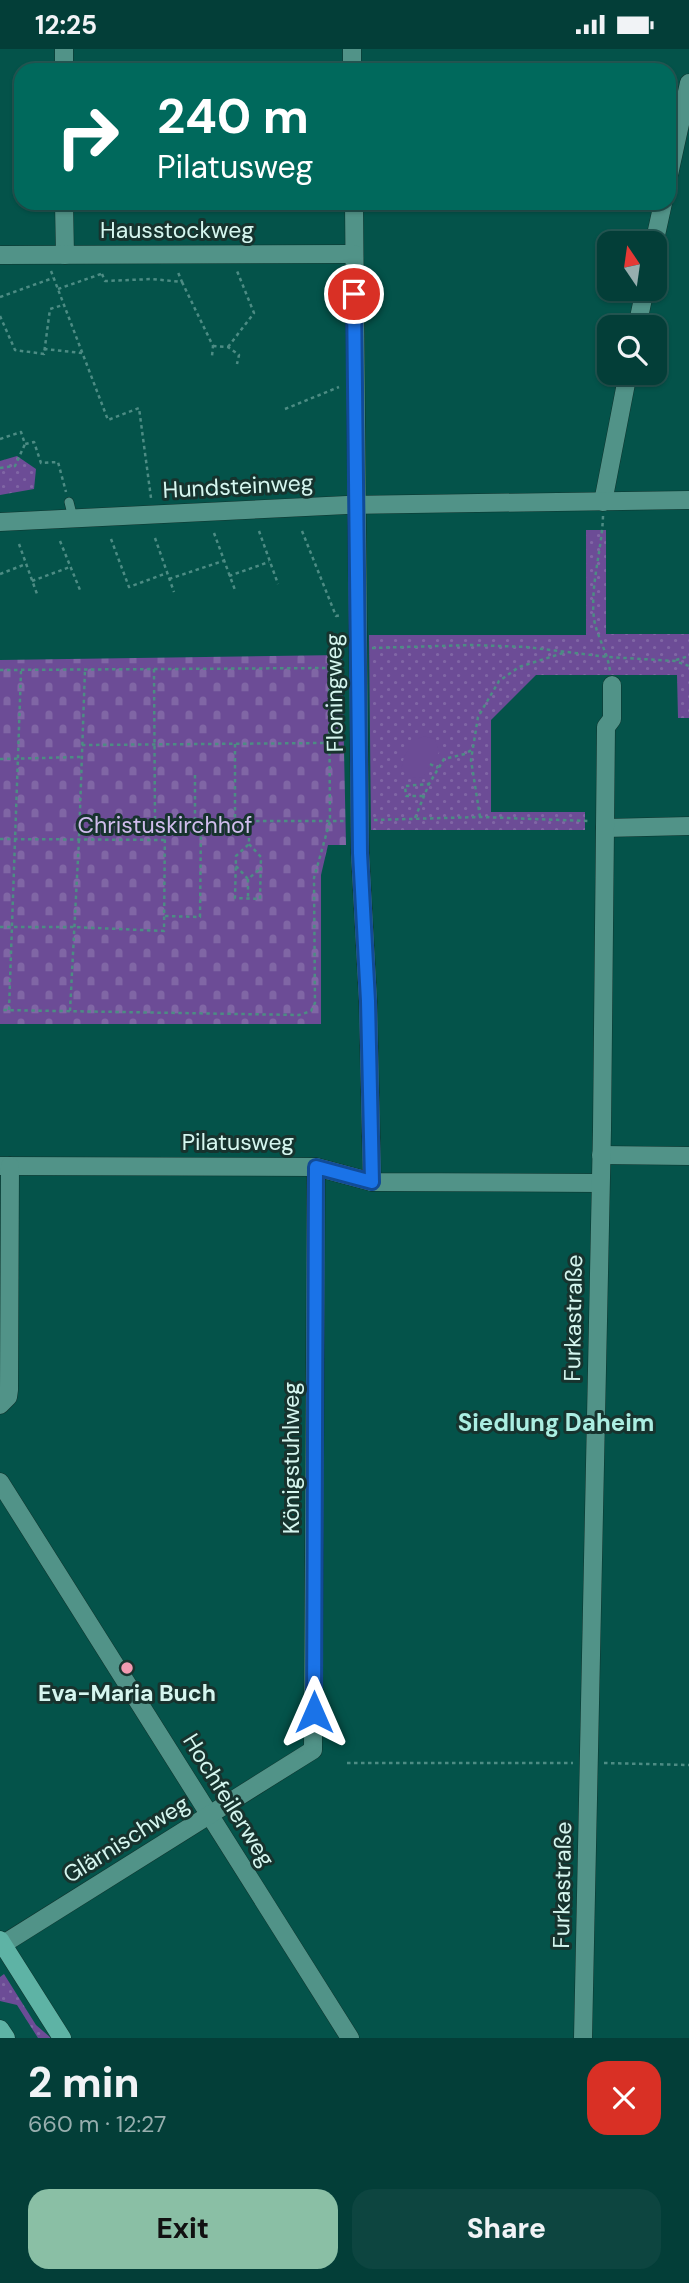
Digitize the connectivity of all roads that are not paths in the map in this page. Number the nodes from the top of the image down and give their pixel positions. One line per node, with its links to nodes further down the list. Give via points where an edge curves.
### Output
1 (689, 83): 2 (street)
2 (676, 142)
3 (64, 210): 9 (street)
4 (354, 210): 7 (street, Floningweg)
5 (661, 210): 6 (street)
6 (657, 231)
7 (354, 254): 9 (street, Hausstockweg); 13 (street, Floningweg)
8 (0, 255): 9 (street, Hausstockweg)
9 (65, 255)
10 (626, 385): 12 (street)
11 (689, 501): 12 (street, Hundsteinweg)
12 (603, 502): 13 (street, Hundsteinweg)
13 (355, 505): 14 (street, Hundsteinweg, via 71,510); 22 (street, Floningweg, via 360,853)
14 (0, 522)
15 (612, 685): 17 (street, Furkastraße, via 612,719 606,727)
16 (689, 826): 17 (street)
17 (605, 828): 18 (street, Furkastraße)
18 (601, 1155): 19 (street); 23 (street, Furkastraße)
19 (689, 1156)
20 (5, 1166): 21 (street, Pilatusweg); 24 (street, via 9,1390)
21 (316, 1167): 22 (street, Pilatusweg); 26 (street, Königstuhlweg)
22 (372, 1182): 23 (street, Pilatusweg)
23 (600, 1183): 33 (street, Furkastraße)
24 (0, 1405)
25 (0, 1482): 27 (street, Hochfeilerweg)
26 (313, 1750): 27 (street, Glärnischweg)
27 (209, 1815): 28 (street, Glärnischweg); 32 (street, Hochfeilerweg)
28 (1, 1944): 31 (main road)
29 (0, 2029): 30 (main road)
30 (6, 2038)
31 (62, 2038)
32 (350, 2038)
33 (583, 2038)

